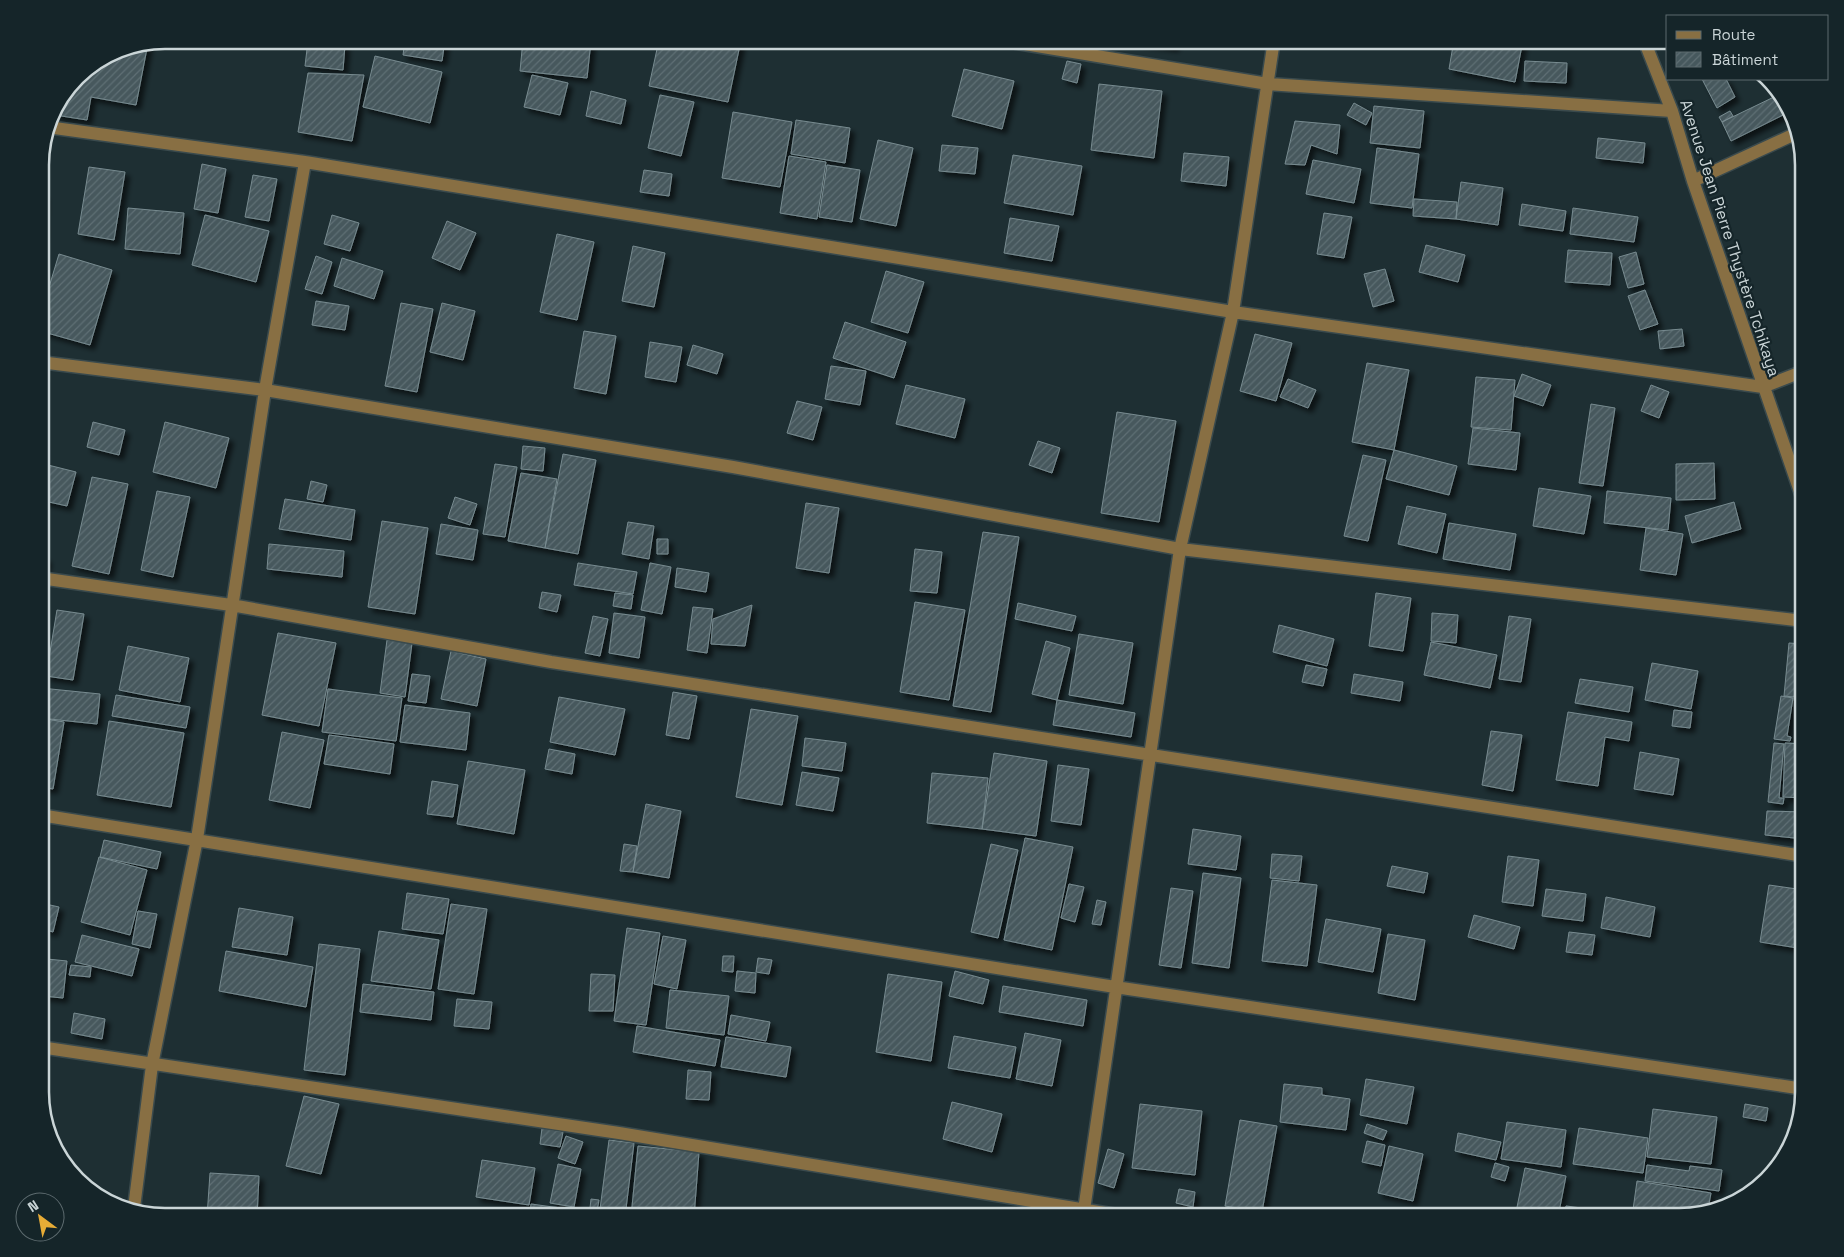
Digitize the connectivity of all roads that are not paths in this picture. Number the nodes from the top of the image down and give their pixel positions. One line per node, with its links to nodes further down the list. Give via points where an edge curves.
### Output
1 (1067, 49): 4 (street)
2 (1273, 49): 4 (street)
3 (1648, 49): 5 (street, Avenue Jean Pierre Thystère Tchikaya)
4 (1268, 84): 5 (street); 10 (street)
5 (1672, 111): 9 (street, Avenue Jean Pierre Thystère Tchikaya)
6 (56, 127): 8 (street)
7 (1791, 136): 9 (street)
8 (305, 162): 10 (street); 14 (street)
9 (1693, 182): 13 (street, Avenue Jean Pierre Thystère Tchikaya)
10 (1233, 312): 13 (street); 16 (street)
11 (49, 363): 14 (street)
12 (1795, 375): 13 (street)
13 (1763, 387): 15 (street, Avenue Jean Pierre Thystère Tchikaya)
14 (264, 390): 16 (street, via 733,467); 18 (street)
15 (1795, 478)
16 (1180, 549): 19 (street); 20 (street)
17 (49, 579): 18 (street)
18 (231, 605): 20 (street, via 551,662); 22 (street)
19 (1795, 619)
20 (1149, 755): 23 (street); 24 (street)
21 (49, 816): 22 (street)
22 (196, 840): 24 (street); 26 (street)
23 (1795, 855)
24 (1115, 987): 27 (street); 30 (street)
25 (49, 1048): 26 (street)
26 (152, 1065): 28 (street); 29 (street, via 619,1133)
27 (1795, 1087)
28 (135, 1204)
29 (1049, 1208)
30 (1084, 1208)

